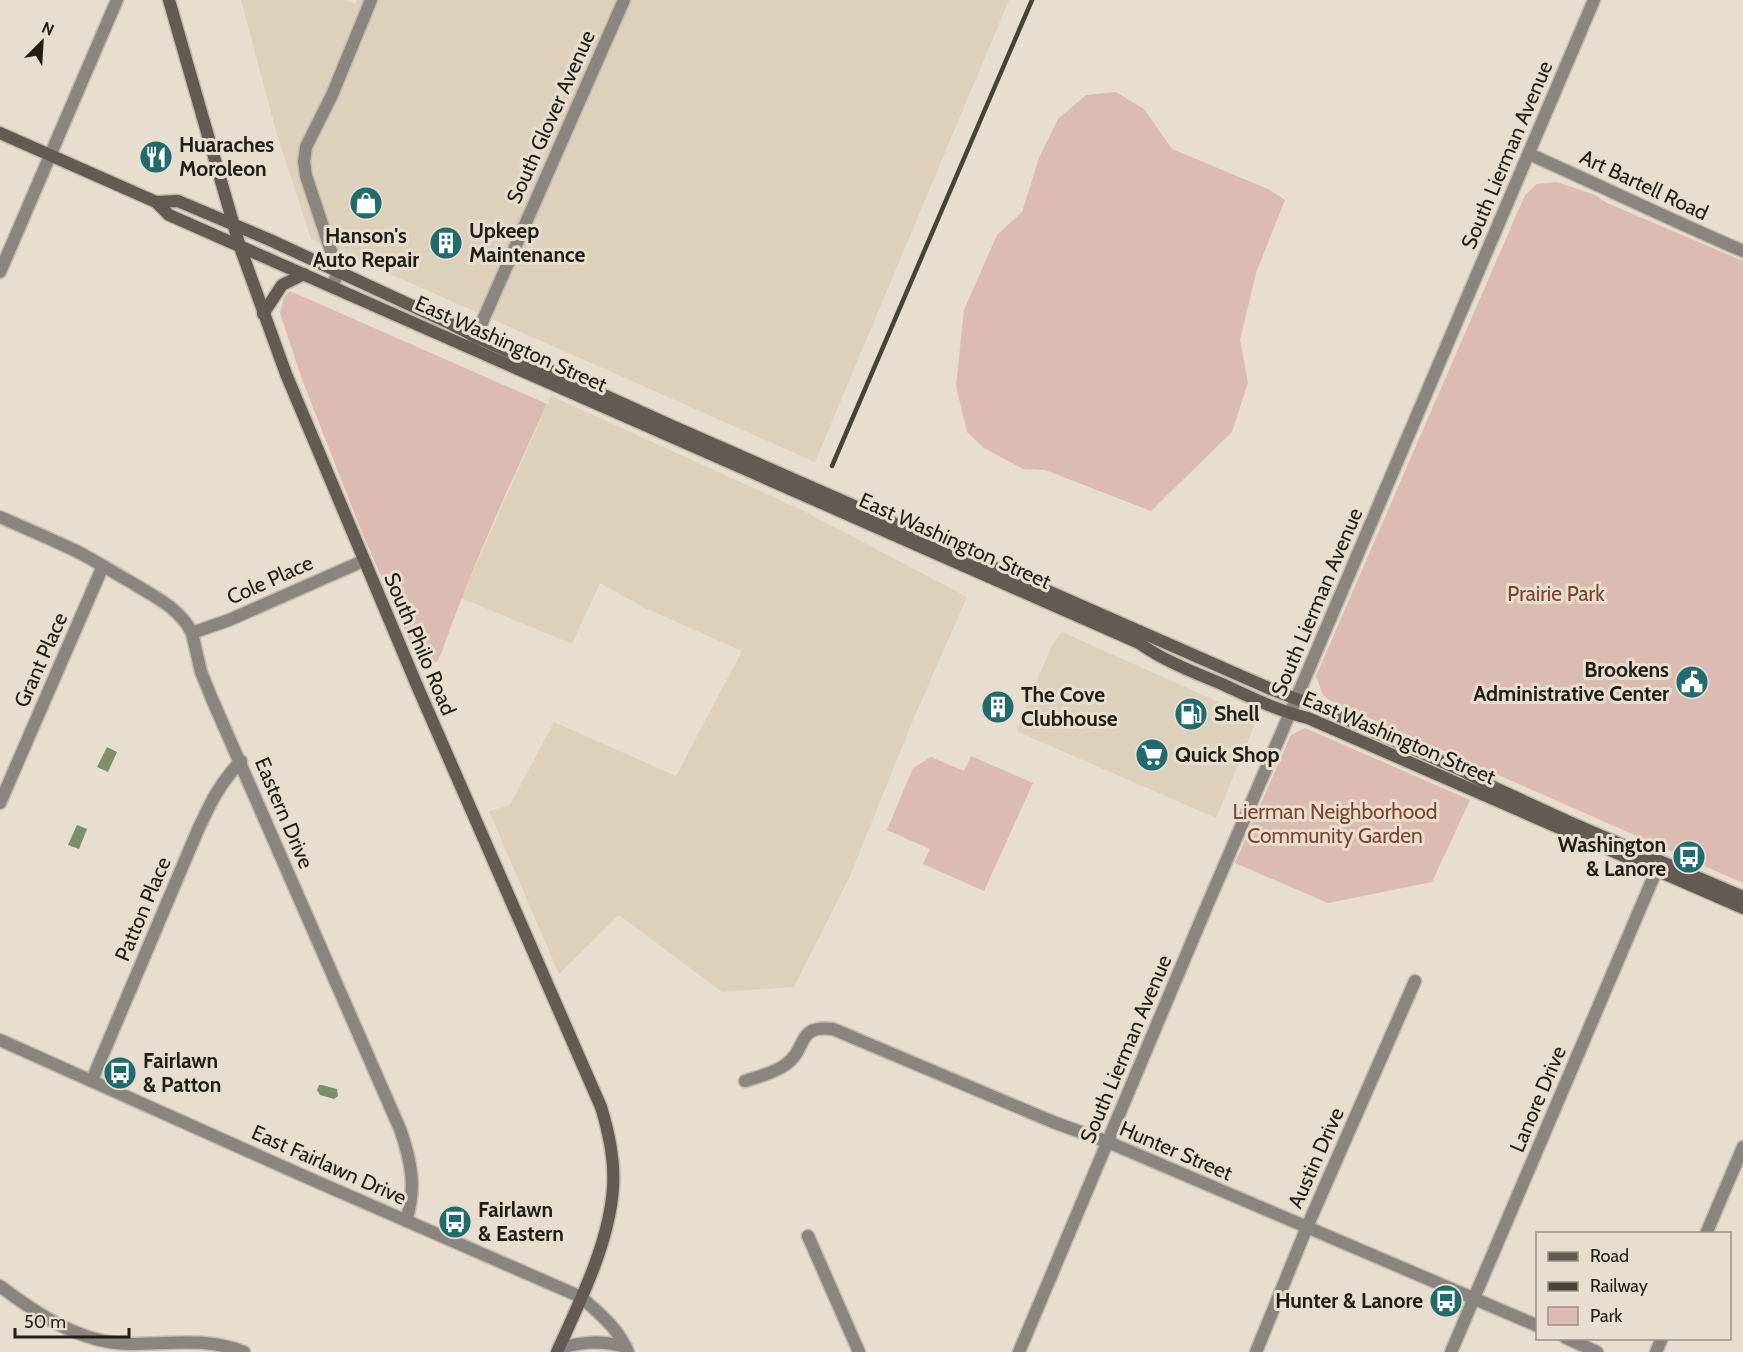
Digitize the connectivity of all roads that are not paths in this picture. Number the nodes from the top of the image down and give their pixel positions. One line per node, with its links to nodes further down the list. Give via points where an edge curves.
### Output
1 (117, 0): 8 (street)
2 (169, 0): 10 (main road, South Philo Road)
3 (371, 0): 14 (street, via 306,147 304,162)
4 (624, 0): 18 (street, South Glover Avenue)
5 (1594, 0): 7 (street, South Lierman Avenue)
6 (0, 133): 8 (main road, East Washington Street)
7 (1529, 154): 12 (street, Art Bartell Road); 23 (street, South Lierman Avenue)
8 (51, 155): 9 (main road, East Washington Street); 13 (street)
9 (156, 202): 10 (main road, East Washington Street, via 178,201); 11 (main road, East Washington Street, via 169,215)
10 (234, 224): 11 (main road, South Philo Road); 14 (main road, East Washington Street)
11 (240, 247): 15 (main road, East Washington Street); 17 (main road, South Philo Road)
12 (1743, 251)
13 (0, 272)
14 (338, 272): 16 (street); 18 (main road, East Washington Street, via 447,322)
15 (304, 274): 16 (main road, East Washington Street); 17 (main road, via 282,285)
16 (332, 287): 18 (main road, East Washington Street)
17 (263, 314): 20 (main road, South Philo Road)
18 (473, 343): 23 (main road, East Washington Street); 24 (main road, East Washington Street)
19 (0, 517): 21 (street, Eastern Drive)
20 (363, 561): 22 (street, Cole Place); 41 (main road, South Philo Road, via 608,1130 614,1186 610,1215)
21 (103, 566): 22 (street, Eastern Drive, via 169,605); 26 (street, Grant Place)
22 (192, 633): 25 (street, Eastern Drive, via 201,672)
23 (1296, 699): 24 (street, South Lierman Avenue); 27 (main road, East Washington Street, via 1461,770)
24 (1290, 714): 27 (main road, East Washington Street, via 1308,718); 34 (street, South Lierman Avenue)
25 (240, 761): 32 (street, Patton Place, via 216,792 197,832); 36 (street, Eastern Drive, via 400,1129 412,1177)
26 (0, 803)
27 (1659, 866): 28 (main road, East Washington Street); 29 (main road, East Washington Street); 42 (street, Lanore Drive)
28 (1743, 897)
29 (1743, 908)
30 (1415, 981): 37 (street, Austin Drive)
31 (0, 1040): 32 (street, East Fairlawn Drive)
32 (92, 1080): 36 (street, East Fairlawn Drive)
33 (745, 1081): 34 (street, Hunter Street, via 783,1067 796,1056 810,1030 833,1029)
34 (1108, 1142): 37 (street, Hunter Street); 50 (street, South Lierman Avenue)
35 (1743, 1148): 38 (street)
36 (406, 1220): 41 (street, East Fairlawn Drive)
37 (1307, 1227): 42 (street, Hunter Street); 51 (street, Austin Drive)
38 (1706, 1232)
39 (808, 1236): 49 (street)
40 (0, 1286): 45 (street, via 70,1330)
41 (581, 1297): 46 (main road, South Philo Road); 47 (street, East Fairlawn Drive, via 610,1323)
42 (1474, 1299): 43 (street, Hunter Street); 52 (street, Lanore Drive)
43 (1536, 1325)
44 (1570, 1340): 53 (street)
45 (129, 1348): 48 (street, via 188,1342)
46 (558, 1350): 47 (street, East Fairlawn Drive, via 599,1341)
47 (627, 1350)
48 (244, 1352)
49 (859, 1352)
50 (1019, 1352)
51 (1256, 1352)
52 (1451, 1352)
53 (1597, 1352)

